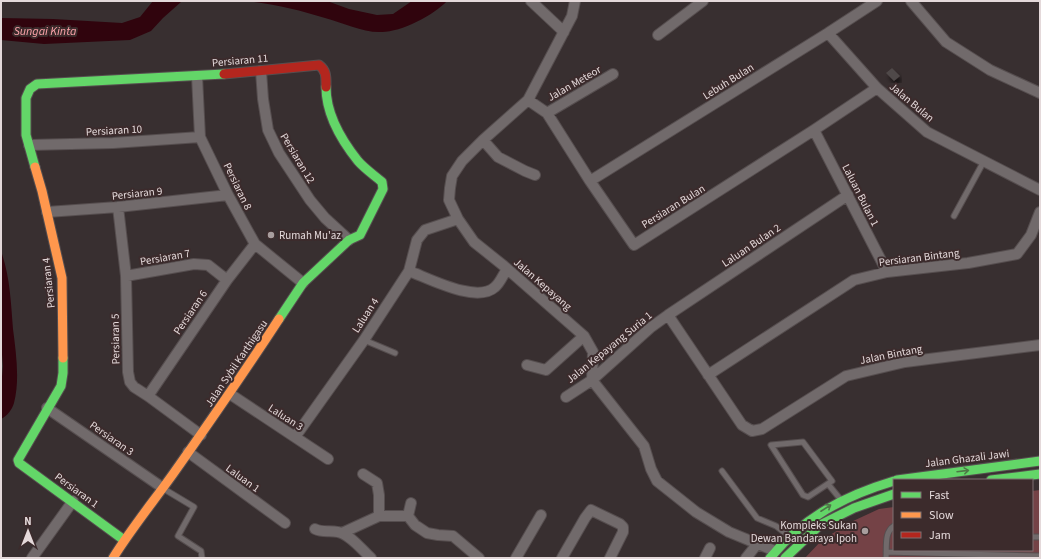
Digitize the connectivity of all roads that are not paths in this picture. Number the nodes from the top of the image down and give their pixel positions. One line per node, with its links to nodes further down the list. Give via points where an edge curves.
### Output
1 (531, 1): 6 (street)
2 (575, 1): 6 (street, Jalan Kepayang, via 572,16)
3 (703, 1): 8 (street)
4 (877, 1): 7 (street, Lebuh Bulan)
5 (911, 1): 13 (street, via 946,42 990,70)
6 (564, 32): 15 (street, Jalan Kepayang)
7 (828, 33): 12 (street, Jalan Bulan); 23 (street, Lebuh Bulan)
8 (658, 35)
9 (262, 71): 11 (street, Persiaran 11); 24 (street, Persiaran 11, via 319,65 323,68 326,73 329,110 341,135 359,162 382,182); 33 (street, Persiaran 12, via 268,130 310,200)
10 (613, 74): 16 (street, Jalan Meteor)
11 (197, 76): 14 (street, Persiaran 11, via 37,84 30,89); 18 (street, Persiaran 8)
12 (877, 88): 17 (street, Persiaran Bulan); 21 (street, Jalan Bulan, via 927,132)
13 (1040, 93)
14 (26, 98): 20 (street, Persiaran 4, via 26,135)
15 (528, 100): 16 (street, Persiaran Bulan); 19 (street, Jalan Kepayang)
16 (547, 113): 23 (street, Persiaran Bulan)
17 (814, 130): 23 (street, Persiaran Bulan, via 634,245); 27 (street, Laluan Bulan 1)
18 (200, 136): 20 (street, Persiaran 10, via 113,144); 26 (street, Persiaran 8)
19 (483, 140): 22 (street, via 498,157); 32 (street, Jalan Kepayang, via 462,161 452,176 449,200)
20 (29, 145): 29 (street, Persiaran 4)
21 (984, 161): 25 (street, Jalan Bulan); 31 (lane)
22 (535, 175)
23 (590, 181)
24 (383, 189): 33 (street, Jalan Sybil Karthigasu, via 360,235)
25 (1040, 190)
26 (228, 194): 28 (street, Persiaran 9); 34 (street, Persiaran 8)
27 (848, 195): 37 (street, Laluan Bulan 1); 41 (street, Laluan Bulan 2)
28 (118, 207): 29 (street, Persiaran 9); 38 (street, Persiaran 5)
29 (47, 212): 52 (street, Persiaran 4, via 62,278 63,359 61,386)
30 (1040, 212): 37 (street, Persiaran Bintang, via 1031,235 1017,254 968,263)
31 (954, 216)
32 (458, 219): 35 (street, Jalan Kepayang, via 474,242); 36 (street, Laluan 4, via 425,230 417,240)
33 (349, 240): 40 (street, Jalan Sybil Karthigasu)
34 (255, 244): 39 (street, Persiaran 6); 40 (street, Persiaran 8)
35 (507, 269): 36 (street, via 495,287 484,292 468,292); 42 (street, Jalan Kepayang)
36 (409, 271): 43 (street, Laluan 4)
37 (887, 272): 47 (street, Persiaran Bintang, via 854,280)
38 (126, 276): 39 (street, Persiaran 7, via 194,264 208,265); 50 (street, Persiaran 5, via 129,377 134,387)
39 (227, 280): 50 (street, Persiaran 6)
40 (303, 283): 49 (street, Jalan Sybil Karthigasu)
41 (668, 315): 47 (street); 48 (street, Jalan Kepayang Suria 1)
42 (584, 336): 46 (street, via 546,370); 48 (street, Jalan Kepayang, via 593,352)
43 (364, 340): 45 (lane); 54 (street, Laluan 4)
44 (1040, 345): 47 (street, Jalan Bintang, via 905,362 846,376 762,429 752,431 742,425)
45 (395, 353)
46 (527, 365)
47 (708, 375)
48 (592, 380): 51 (street, Jalan Kepayang Suria 1); 83 (street, via 644,446 657,481 696,512 729,532)
49 (230, 394): 53 (street, Jalan Sybil Karthigasu); 54 (street, Laluan 3)
50 (148, 396): 53 (street, Persiaran 5)
51 (566, 397)
52 (47, 408): 56 (street, Persiaran 4); 68 (street, Persiaran 3)
53 (201, 435): 55 (street, Jalan Sybil Karthigasu)
54 (295, 437): 57 (street, Laluan 3)
55 (188, 452): 68 (street, Jalan Sybil Karthigasu); 76 (street, Laluan 1)
56 (18, 458): 71 (street, Persiaran 1, via 19,463)
57 (328, 459)
58 (1040, 461): 59 (street, Jalan Ghazali Jawi)
59 (1014, 464): 60 (street, via 1022,468); 64 (street, Jalan Ghazali Jawi, one-way to 59)
60 (1040, 466)
61 (722, 471): 81 (lane, via 757,518 776,526)
62 (363, 474): 74 (street, via 377,483)
63 (1040, 474): 65 (street)
64 (900, 479)
65 (999, 479)
66 (893, 481): 70 (street, Jalan Ghazali Jawi)
67 (828, 484): 67 (lane, via 832,482 803,442 771,445 803,495 808,497); 70 (lane)
68 (163, 488): 82 (street, Jalan Sybil Karthigasu); 90 (lane, via 194,507 178,536 201,551)
69 (893, 494): 77 (street, via 860,506)
70 (841, 500): 81 (street, Jalan Ghazali Jawi, one-way to 70, via 806,522)
71 (73, 501): 82 (street, Persiaran 1); 88 (street)
72 (411, 503): 75 (street)
73 (541, 515): 93 (street)
74 (379, 516): 75 (street); 80 (street)
75 (408, 516): 92 (street, via 415,525 427,533 453,536)
76 (285, 523)
77 (820, 525): 85 (street, via 808,530 784,550); 98 (street)
78 (893, 526): 86 (lane, via 887,533)
79 (315, 529): 80 (street)
80 (342, 534): 91 (street, via 349,537)
81 (790, 537): 85 (street, Jalan Ghazali Jawi)
82 (124, 540): 89 (street, Jalan Sybil Karthigasu)
83 (758, 543): 85 (street); 97 (street)
84 (710, 548): 96 (street)
85 (773, 554)
86 (886, 555): 87 (lane)
87 (1040, 556)
88 (32, 558)
89 (113, 558)
90 (202, 558)
91 (371, 558)
92 (479, 558)
93 (516, 558)
94 (562, 558): 95 (street, via 591,510 623,527)
95 (610, 558)
96 (705, 558)
97 (746, 558)
98 (785, 558)

